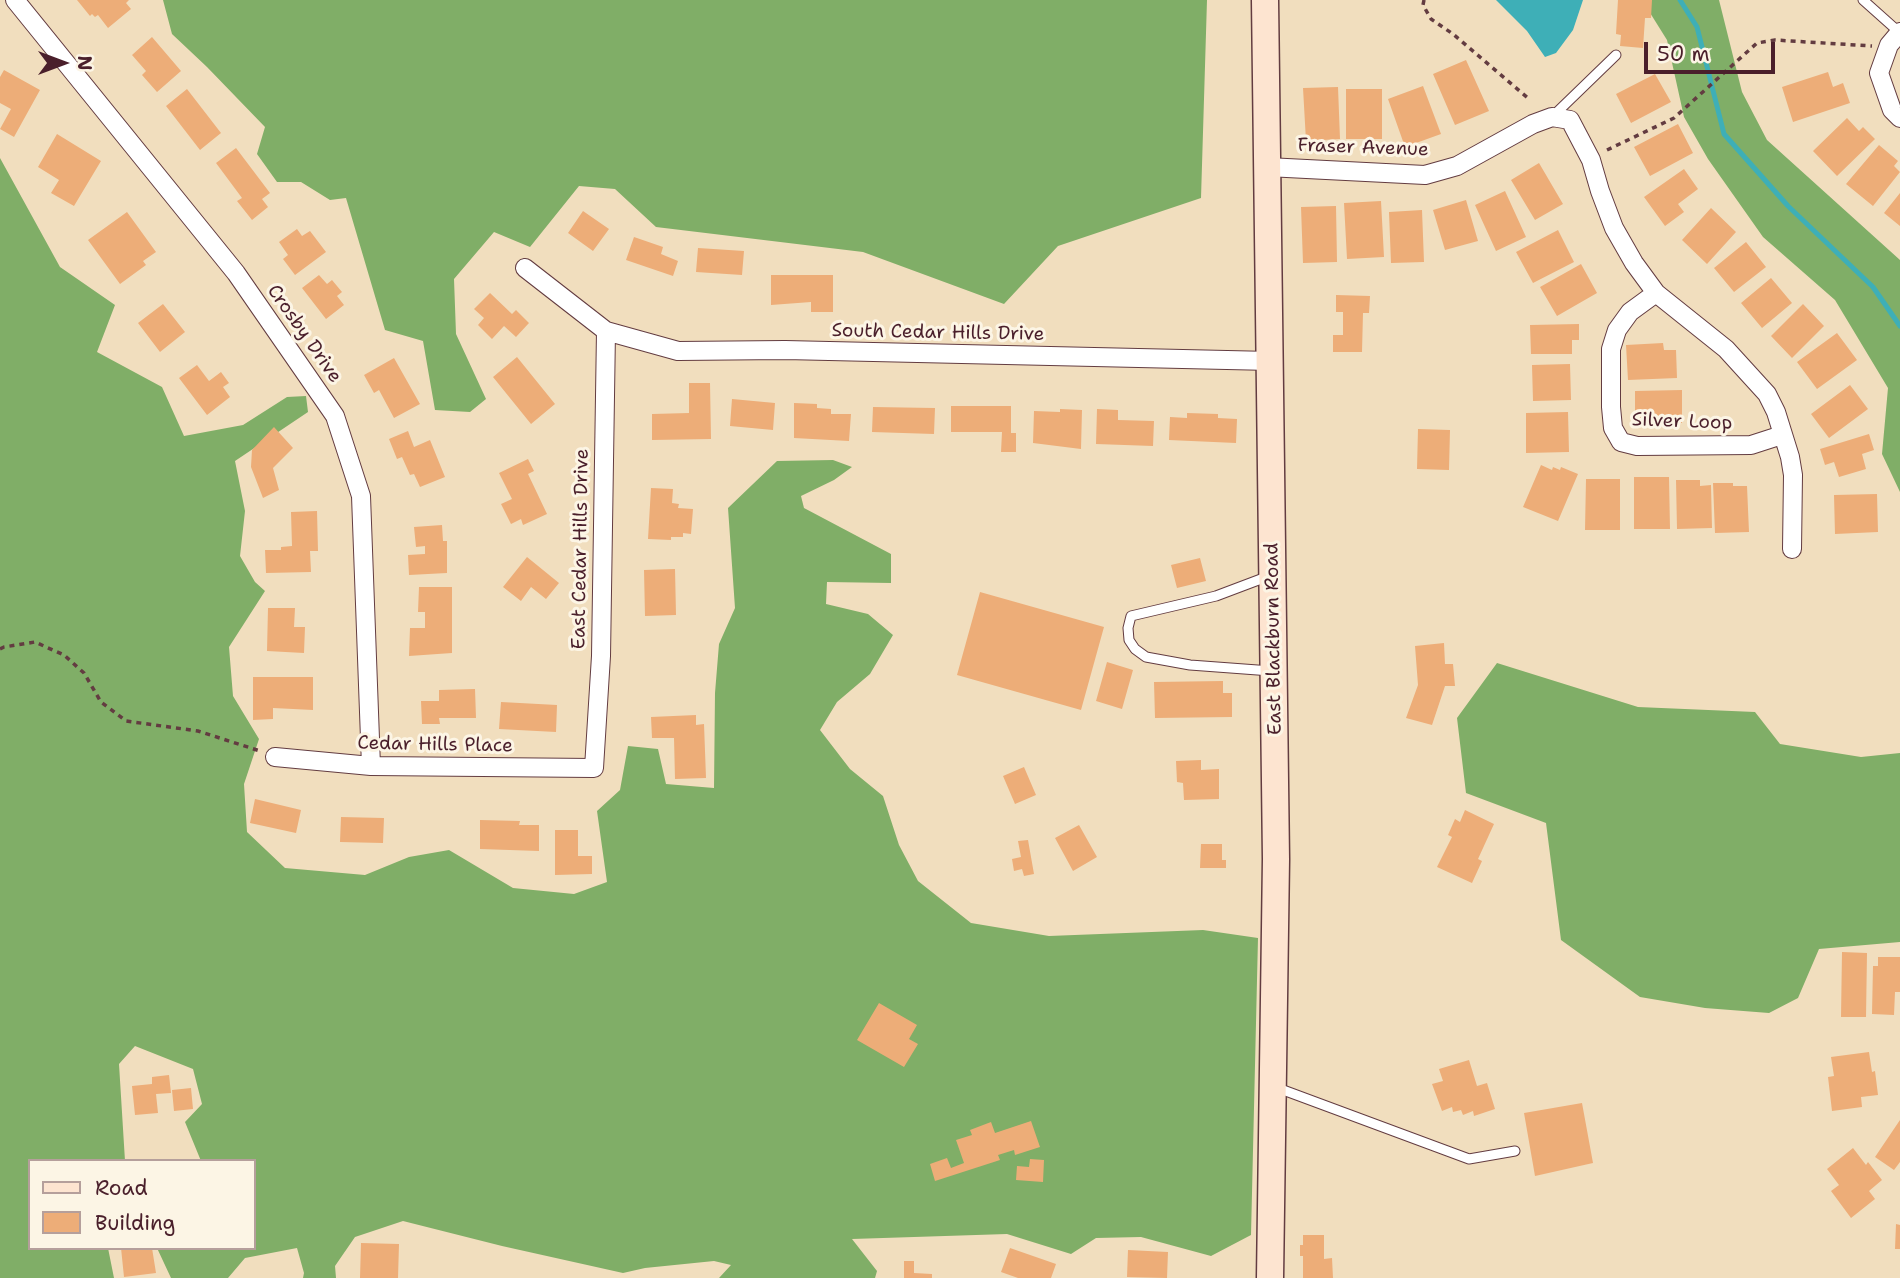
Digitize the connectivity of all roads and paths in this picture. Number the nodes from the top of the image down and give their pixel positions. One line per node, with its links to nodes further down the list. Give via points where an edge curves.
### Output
1 (15, 0): 23 (street, Crosby Drive, via 236,273 335,416 361,496)
2 (1265, 0): 12 (street, East Blackburn Road)
3 (1423, 0): 8 (path, via 1431,19)
4 (1863, 0): 5 (lane)
5 (1900, 32): 10 (street, via 1879,73 1892,110)
6 (1874, 46): 11 (path, via 1757,43 1674,118)
7 (1616, 55): 9 (lane)
8 (1529, 99)
9 (1552, 117): 12 (street, Fraser Avenue, via 1457,166 1425,174); 14 (street, via 1570,120 1581,138 1614,228)
10 (1900, 118)
11 (1607, 149)
12 (1267, 167): 16 (street, East Blackburn Road)
13 (525, 268): 15 (street)
14 (1656, 293): 17 (street, via 1726,349 1767,394); 17 (street, Silver Loop, via 1630,313 1617,330 1611,349 1613,428 1621,442 1637,446 1751,445)
15 (606, 331): 16 (street, South Cedar Hills Drive, via 678,351); 24 (street, East Cedar Hills Drive, via 601,656)
16 (1271, 361): 19 (street, East Blackburn Road)
17 (1782, 435): 18 (street, via 1793,475)
18 (1792, 548)
19 (1273, 575): 21 (street, East Blackburn Road); 21 (lane, via 1216,596 1131,616 1128,628 1129,640 1146,657)
20 (0, 649): 22 (path, via 35,642 64,655 84,673 101,702 126,721 198,731)
21 (1274, 671): 25 (street, East Blackburn Road)
22 (275, 757): 23 (street, Cedar Hills Place)
23 (371, 766): 24 (street, Cedar Hills Place)
24 (594, 768)
25 (1273, 1086): 26 (lane, via 1469,1159); 27 (street, East Blackburn Road)
26 (1516, 1151)
27 (1269, 1275)

